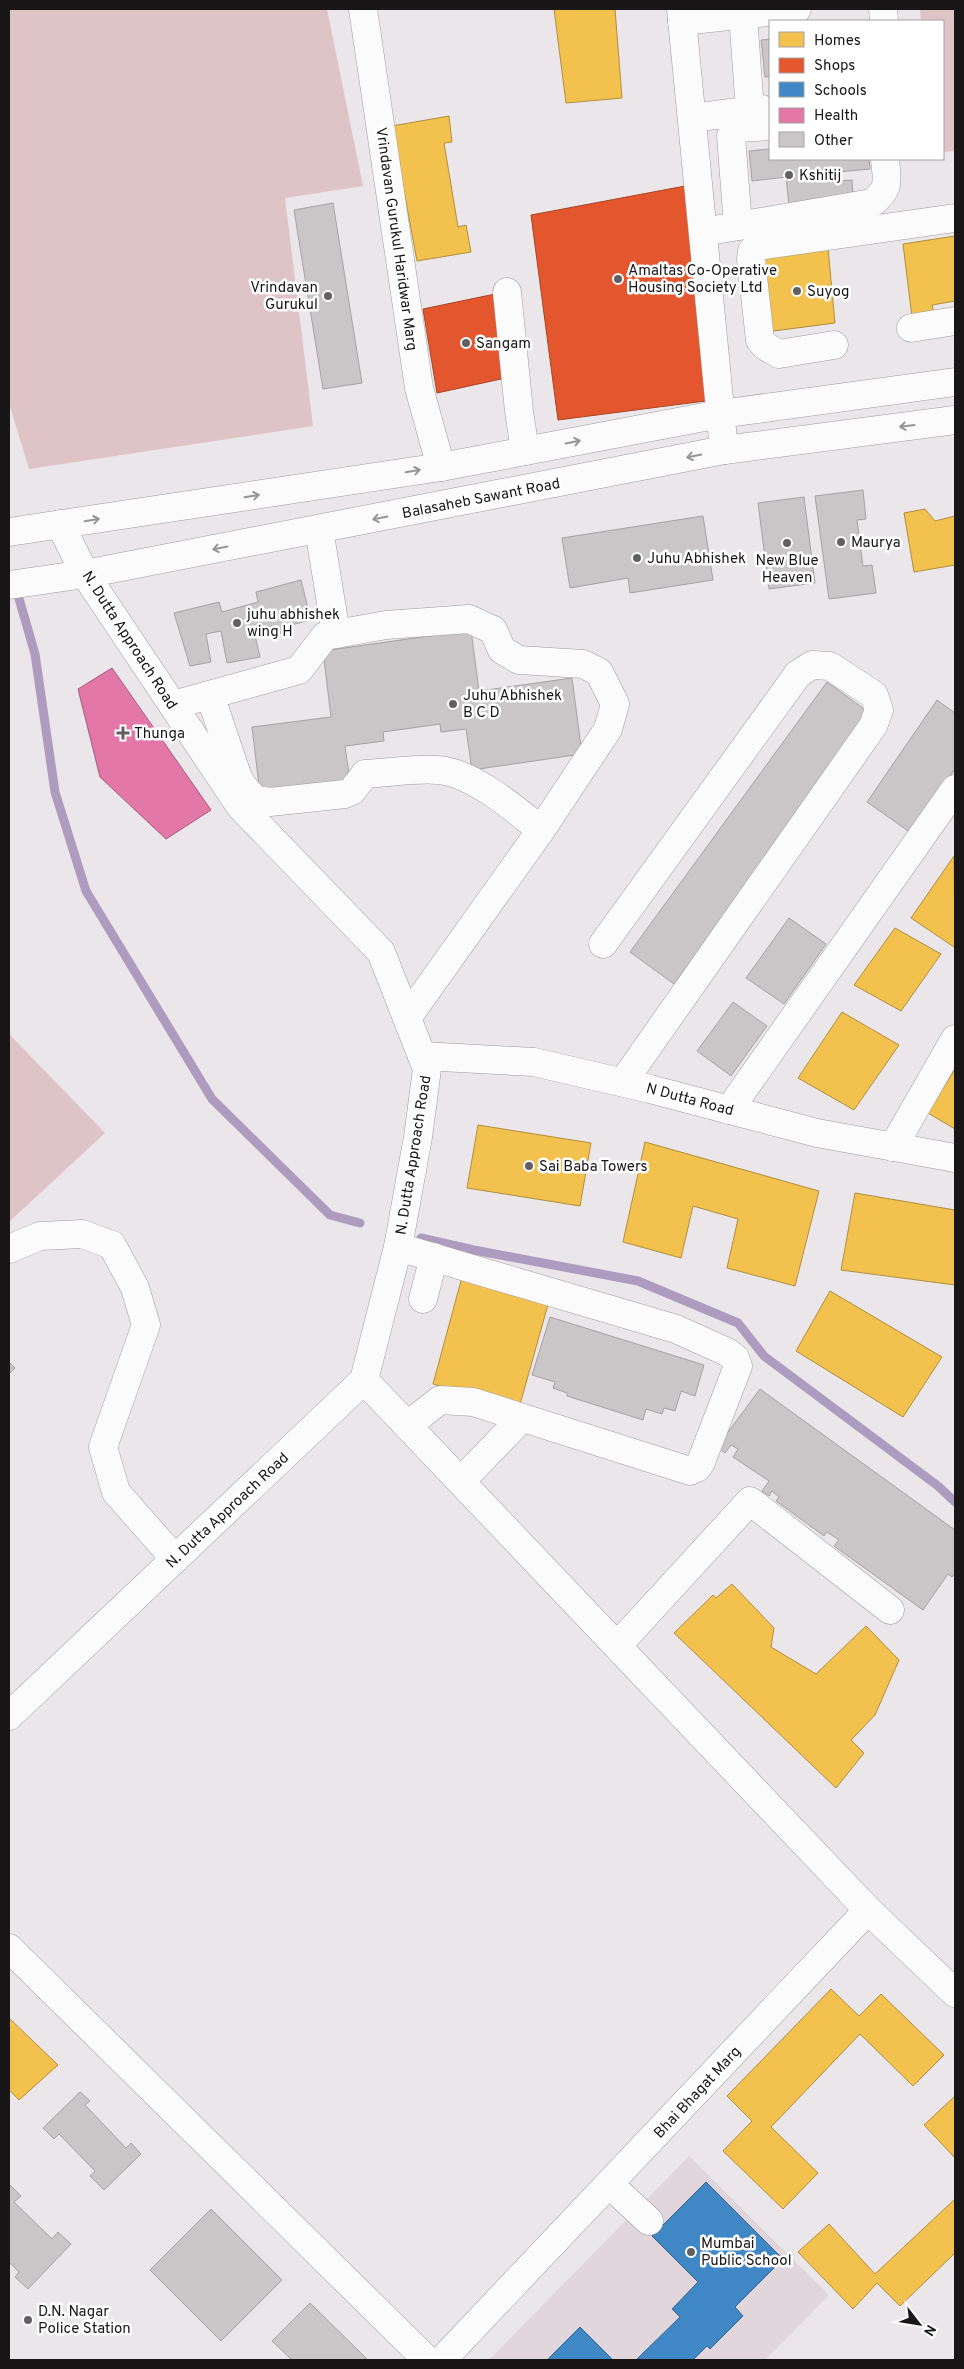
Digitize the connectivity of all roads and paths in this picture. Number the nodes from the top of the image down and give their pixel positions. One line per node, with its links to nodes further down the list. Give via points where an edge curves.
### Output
1 (363, 9): 20 (street, Vrindavan Gurukul Haridwar Marg, via 420,388)
2 (797, 9): 4 (street)
3 (682, 15): 4 (street); 6 (street)
4 (743, 15): 5 (street)
5 (763, 115): 6 (street); 9 (street, via 738,128 731,136)
6 (692, 118): 10 (street)
7 (885, 160): 9 (street, via 888,185 872,203)
8 (955, 218): 14 (street, via 757,246 752,251 760,340 765,346 779,354)
9 (738, 226): 10 (street)
10 (703, 232): 16 (street)
11 (507, 292): 19 (street)
12 (955, 321): 13 (street)
13 (911, 328)
14 (834, 345)
15 (955, 382): 16 (street)
16 (720, 414): 18 (street); 19 (street, one-way to 16)
17 (955, 420): 18 (street, Balasaheb Sawant Road, one-way to 18)
18 (724, 450): 22 (street, Balasaheb Sawant Road, one-way to 22)
19 (525, 451): 20 (street)
20 (442, 467): 21 (street, one-way to 20)
21 (60, 524): 23 (street); 24 (street, N. Dutta Approach Road)
22 (319, 529): 24 (street, Balasaheb Sawant Road, one-way to 24); 26 (street)
23 (9, 532)
24 (85, 574): 25 (street, Balasaheb Sawant Road); 28 (street, N. Dutta Approach Road)
25 (9, 585)
26 (336, 634): 27 (street, via 325,636 299,670); 31 (street, via 386,625 469,619 494,630 502,650 519,660 583,664 599,672 615,704 608,729)
27 (210, 695): 28 (street); 30 (street)
28 (173, 706): 30 (street, N. Dutta Approach Road)
29 (955, 788): 37 (street)
30 (247, 803): 31 (street, via 345,794 352,791 365,774 439,770 473,782 503,800); 33 (street, N. Dutta Approach Road, via 381,952)
31 (541, 830): 33 (street)
32 (603, 944): 36 (street, via 798,674 812,664 830,666 874,695 879,710 873,726)
33 (407, 1018): 35 (street, N. Dutta Approach Road)
34 (955, 1039): 38 (street)
35 (422, 1056): 36 (street, N Dutta Road, via 534,1062); 40 (street, N. Dutta Approach Road, via 427,1069)
36 (623, 1082): 37 (street, N Dutta Road)
37 (729, 1110): 38 (street, N Dutta Road, via 817,1133)
38 (894, 1147): 39 (street, N Dutta Road)
39 (955, 1158)
40 (398, 1247): 42 (street); 44 (street, N. Dutta Approach Road)
41 (9, 1249): 48 (street, via 48,1235 82,1234 112,1244 135,1288 146,1325 103,1447 116,1492)
42 (434, 1257): 43 (street); 45 (street, via 676,1329 736,1358 738,1366 701,1462 690,1471)
43 (423, 1299)
44 (364, 1380): 46 (street); 48 (street, N. Dutta Approach Road)
45 (522, 1418): 46 (street, via 473,1402 440,1400); 47 (street)
46 (408, 1425): 47 (street)
47 (461, 1480): 50 (street)
48 (175, 1560): 51 (street, N. Dutta Approach Road)
49 (890, 1610): 50 (street, via 750,1501)
50 (618, 1646): 52 (street)
51 (9, 1716)
52 (868, 1910): 54 (street); 55 (street, Bhai Bhagat Marg)
53 (9, 1948): 57 (street)
54 (955, 1993)
55 (609, 2184): 56 (street); 58 (street, Bhai Bhagat Marg)
56 (649, 2221)
57 (427, 2360)
58 (442, 2360)

